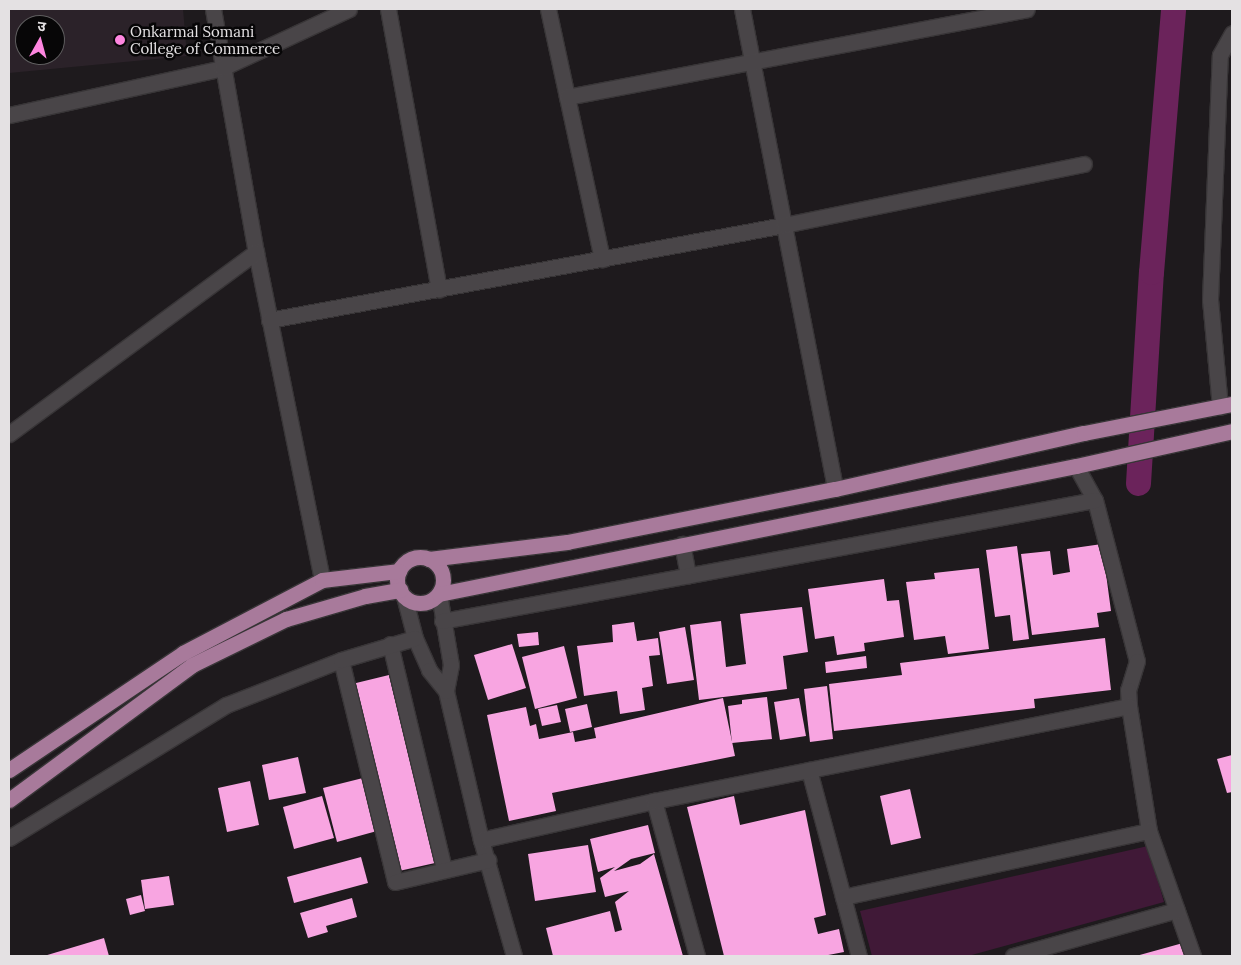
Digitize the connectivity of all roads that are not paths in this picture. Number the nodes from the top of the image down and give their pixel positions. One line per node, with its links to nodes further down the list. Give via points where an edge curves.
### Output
1 (213, 9): 9 (street)
2 (349, 9): 9 (street)
3 (388, 9): 16 (street)
4 (548, 9): 10 (street)
5 (742, 9): 8 (street)
6 (1027, 9): 8 (street)
7 (1232, 33): 18 (street, via 1220,55 1210,300)
8 (753, 62): 10 (street); 13 (street)
9 (222, 68): 11 (street); 14 (street)
10 (567, 97): 15 (street)
11 (9, 115)
12 (1084, 164): 13 (street)
13 (784, 225): 15 (street); 22 (street)
14 (256, 252): 17 (street); 20 (street)
15 (602, 259): 16 (street)
16 (440, 289): 17 (street)
17 (269, 320): 28 (street)
18 (1226, 406): 22 (main road, via 1084,433)
19 (1225, 432): 21 (main road)
20 (9, 434)
21 (1076, 466): 23 (street); 24 (main road)
22 (835, 489): 25 (main road, via 567,542)
23 (1095, 500): 27 (street); 36 (street, via 1136,661 1128,690)
24 (682, 544): 27 (street); 30 (main road)
25 (430, 559): 26 (main road, via 411,559); 30 (main road, via 442,574)
26 (399, 571): 28 (main road); 29 (main road)
27 (688, 575): 31 (street)
28 (322, 580): 37 (main road, via 183,653)
29 (402, 593): 30 (main road, via 418,602); 32 (street); 39 (main road, via 364,596 286,619 200,661)
30 (439, 594): 31 (street)
31 (442, 620): 35 (street, via 451,665)
32 (415, 638): 33 (street); 35 (street, via 428,670)
33 (390, 644): 34 (street); 45 (street)
34 (341, 660): 42 (street, via 226,705); 45 (street, via 395,882)
35 (446, 691): 43 (street)
36 (1129, 706): 38 (street); 41 (street)
37 (9, 770)
38 (808, 770): 40 (street); 46 (street)
39 (9, 800)
40 (654, 801): 43 (street); 49 (street)
41 (1150, 830): 46 (street); 47 (street)
42 (9, 838)
43 (481, 840): 44 (street)
44 (488, 860): 45 (street); 48 (street)
45 (444, 870)
46 (843, 897): 50 (street)
47 (1177, 910): 51 (street); 52 (street)
48 (514, 956)
49 (697, 956)
50 (859, 956)
51 (1013, 956)
52 (1193, 956)

